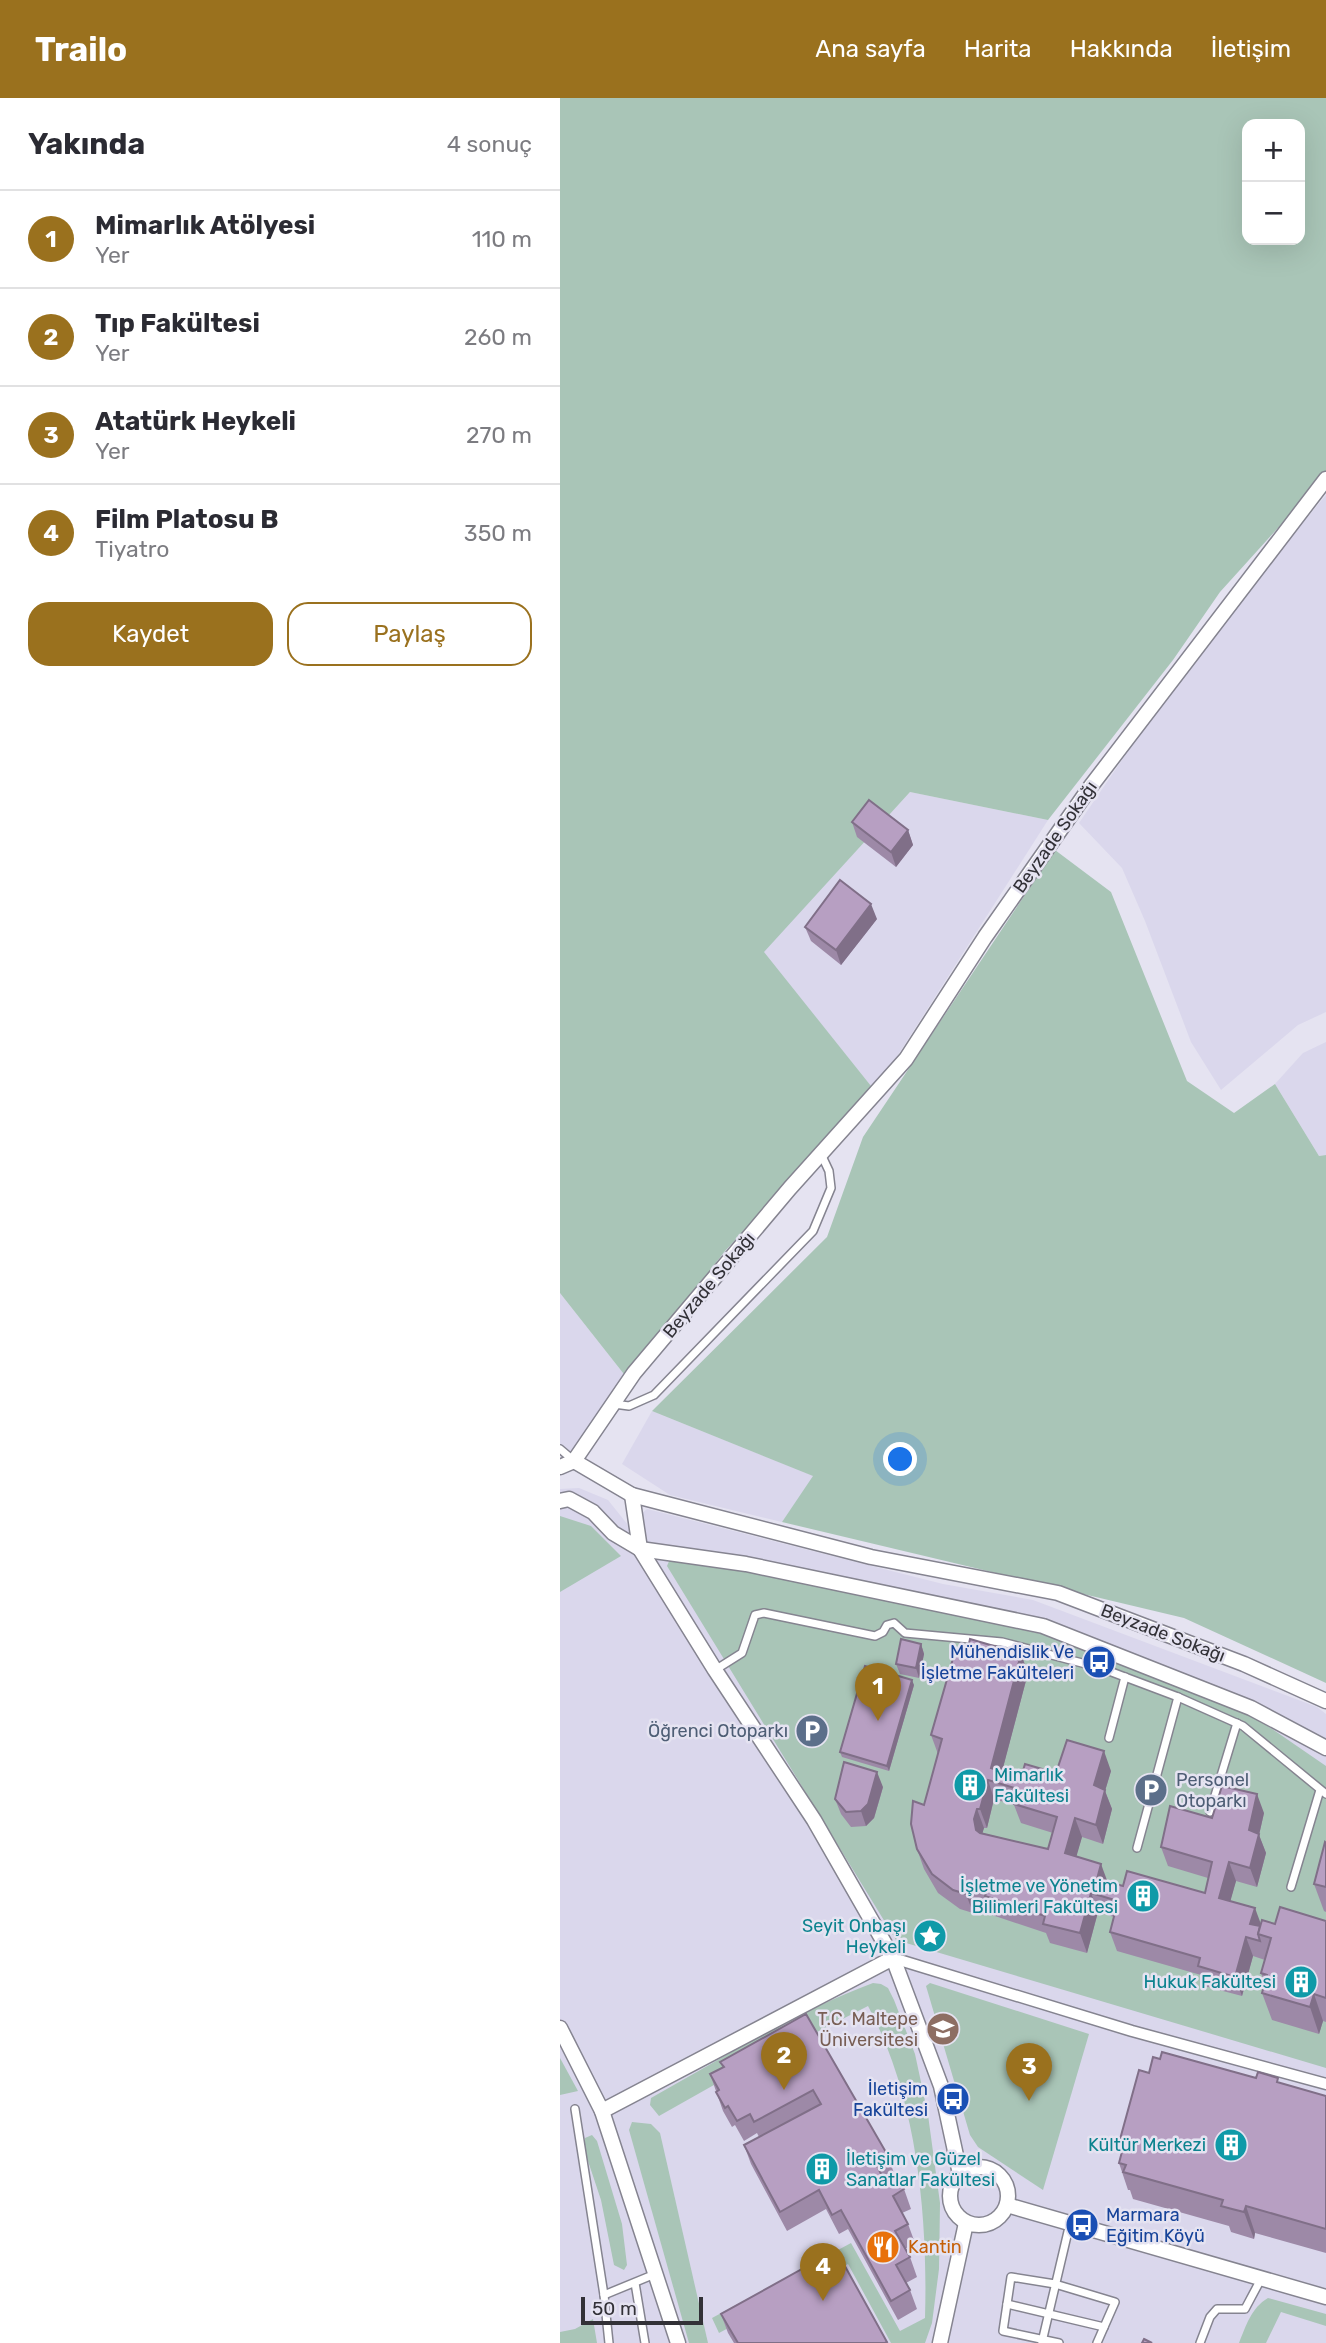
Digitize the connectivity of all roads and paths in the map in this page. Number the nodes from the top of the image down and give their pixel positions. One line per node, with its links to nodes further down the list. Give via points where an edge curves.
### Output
1 (1326, 479): 2 (street, Beyzade Sokağı, via 1091,786 906,1059)
2 (821, 1154): 3 (street, Beyzade Sokağı, via 634,1373); 3 (lane, via 831,1188 813,1231 654,1395 629,1406)
3 (613, 1404): 5 (street, Beyzade Sokağı)
4 (560, 1449): 5 (lane)
5 (567, 1464): 6 (street, Beyzade Sokağı)
6 (632, 1495): 8 (street); 12 (street, Beyzade Sokağı, via 871,1557 1058,1593 1244,1664)
7 (560, 1501): 8 (street, via 569,1499 593,1512 613,1533)
8 (640, 1549): 9 (street); 15 (street, via 746,1564 1043,1626 1251,1708)
9 (715, 1670): 10 (lane, via 742,1653 755,1615 764,1613 875,1636 894,1623 905,1633 1002,1642); 20 (street, via 814,1820)
10 (1125, 1677): 11 (lane); 14 (lane)
11 (1178, 1697): 13 (lane); 18 (lane)
12 (1326, 1701)
13 (1237, 1723): 16 (lane); 17 (lane)
14 (1109, 1738)
15 (1326, 1748)
16 (1323, 1792): 19 (lane)
17 (1210, 1812)
18 (1137, 1847)
19 (1291, 1886)
20 (892, 1958): 22 (street); 24 (street); 25 (street, via 941,2086)
21 (560, 2028): 24 (street)
22 (1326, 2084)
23 (575, 2109): 33 (lane)
24 (602, 2112): 29 (street)
25 (960, 2174): 26 (street, via 975,2167 991,2170 1007,2189); 27 (street, via 950,2196 954,2212)
26 (1007, 2205): 27 (street, via 990,2223); 28 (street)
27 (966, 2223): 42 (street)
28 (1070, 2223): 30 (street); 32 (lane)
29 (655, 2274): 31 (lane); 41 (street)
30 (1261, 2278): 34 (street); 45 (lane, via 1245,2309 1217,2309)
31 (635, 2283): 33 (lane); 40 (lane)
32 (1055, 2284): 35 (lane, via 1011,2277); 36 (lane); 37 (lane, via 1115,2302)
33 (604, 2295): 39 (lane)
34 (1326, 2297)
35 (1007, 2304): 36 (lane); 38 (lane, via 1003,2331)
36 (1047, 2312): 37 (lane); 38 (lane)
37 (1104, 2327): 44 (lane)
38 (1042, 2341): 43 (lane)
39 (609, 2343)
40 (645, 2343)
41 (678, 2343)
42 (940, 2343)
43 (1059, 2343)
44 (1097, 2343)
45 (1200, 2343)

